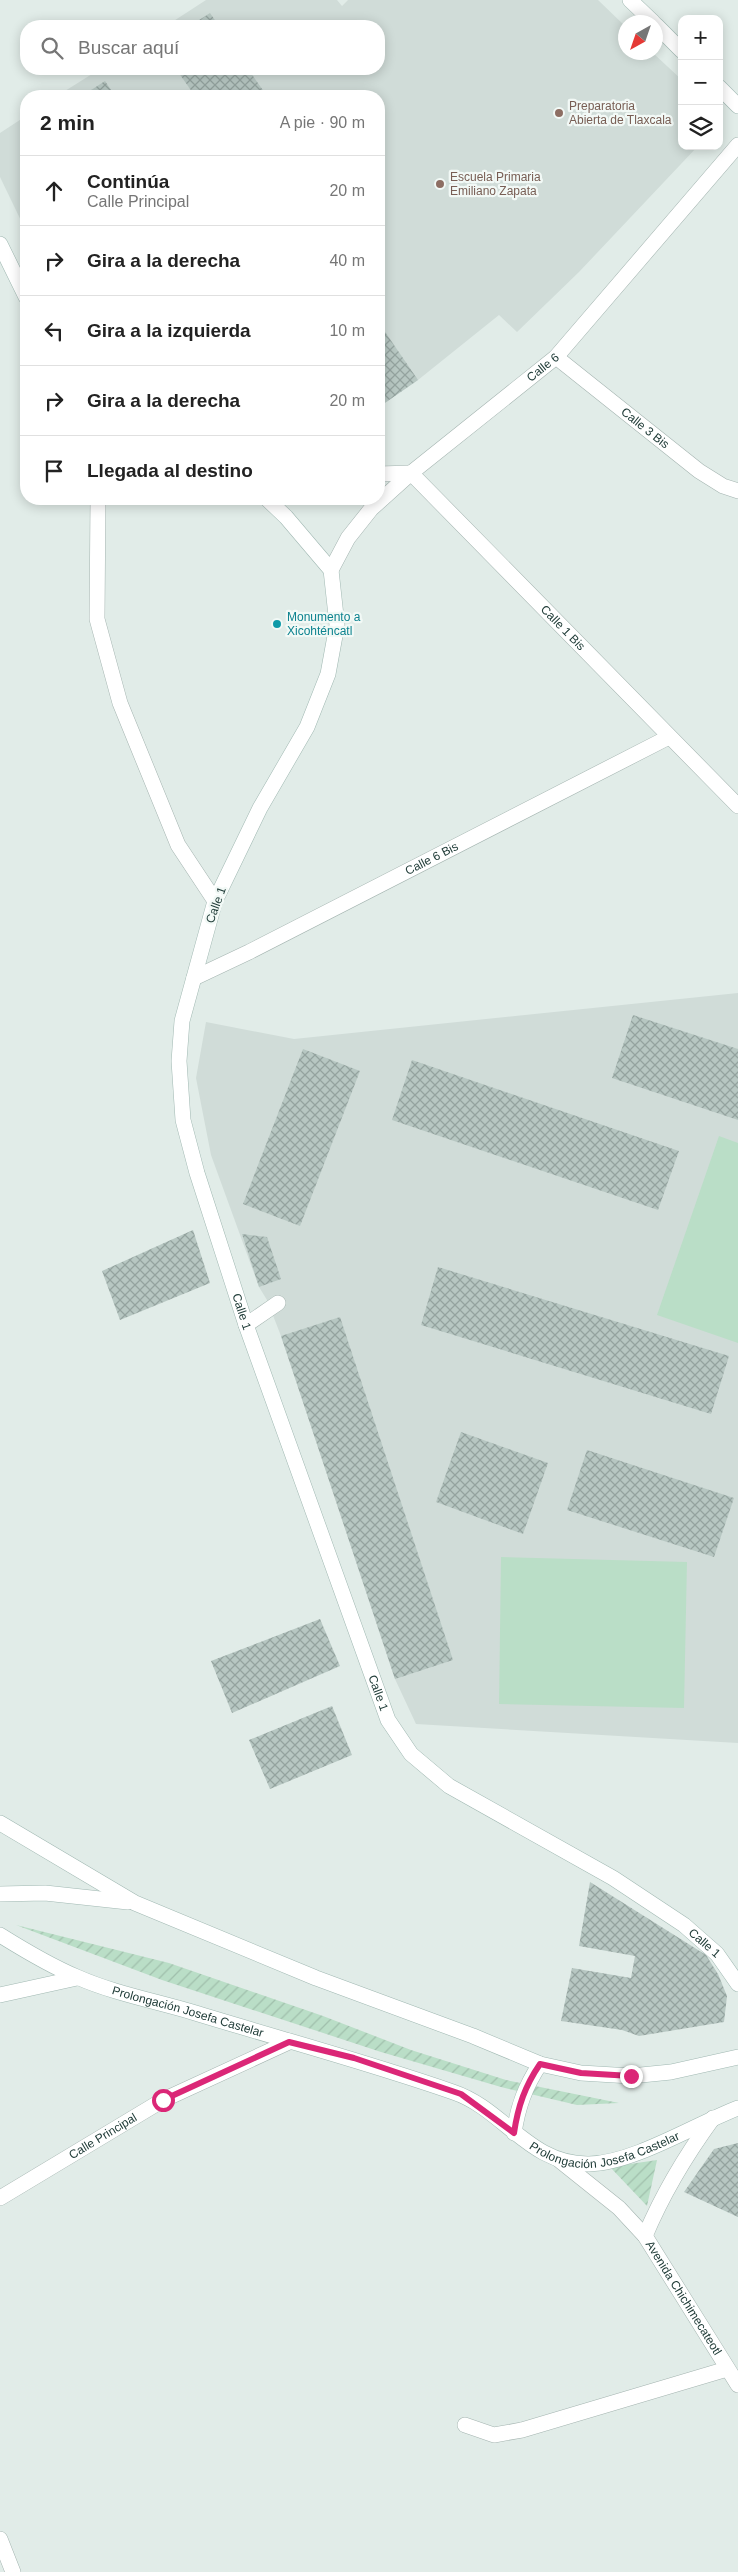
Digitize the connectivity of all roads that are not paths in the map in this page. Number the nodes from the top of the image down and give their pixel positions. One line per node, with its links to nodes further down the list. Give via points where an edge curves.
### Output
1 (630, 0): 2 (main road)
2 (646, 15)
3 (663, 32): 4 (main road)
4 (678, 47)
5 (723, 91): 6 (main road)
6 (738, 106)
7 (738, 145): 10 (main road, Calle 6)
8 (0, 244): 9 (main road)
9 (20, 286)
10 (556, 357): 11 (main road, Calle 6); 13 (main road, Calle 3 Bis, via 698,471)
11 (411, 473): 12 (main road); 14 (main road, Calle 6); 19 (main road, Calle 1 Bis)
12 (385, 474)
13 (738, 491)
14 (385, 496)
15 (98, 505): 21 (main road, via 97,618 120,703 178,845)
16 (273, 505): 18 (main road)
17 (375, 505): 18 (main road, Calle 6, via 348,538)
18 (332, 570): 21 (main road, Calle 1, via 337,625 328,674 307,727 260,808)
19 (669, 736): 20 (main road, Calle 1 Bis); 22 (main road, Calle 6 Bis)
20 (738, 806)
21 (215, 900): 22 (main road, Calle 1)
22 (194, 978): 24 (main road, Calle 1, via 181,1029 179,1061 184,1120 197,1173)
23 (278, 1303): 24 (main road)
24 (246, 1325): 30 (main road, Calle 1, via 375,1690 388,1720 411,1754 449,1786 613,1878 684,1925 717,1954)
25 (0, 1823): 27 (main road)
26 (0, 1894): 27 (main road, via 45,1892)
27 (134, 1903): 34 (main road, via 316,1978)
28 (0, 1935): 29 (main road, Prolongación Josefa Castelar)
29 (78, 1978): 31 (main road); 32 (main road, Prolongación Josefa Castelar)
30 (738, 1984)
31 (0, 1995)
32 (289, 2042): 37 (main road, Prolongación Josefa Castelar, via 354,2058 461,2094); 39 (main road, Calle Principal, via 163,2100)
33 (738, 2058): 34 (main road, via 671,2072 631,2076 581,2073)
34 (540, 2064): 37 (main road, via 526,2084)
35 (738, 2108): 36 (main road, Prolongación Josefa Castelar)
36 (713, 2118): 38 (main road, Prolongación Josefa Castelar, via 620,2160 588,2164); 40 (main road, Avenida Chichimecateotl, via 684,2157)
37 (514, 2133): 38 (main road, Prolongación Josefa Castelar, via 536,2150)
38 (559, 2160): 40 (main road, Avenida Chichimecateotl, via 619,2208)
39 (0, 2198)
40 (645, 2236): 41 (main road, Avenida Chichimecateotl)
41 (727, 2368): 42 (main road, Avenida Chichimecateotl); 43 (main road, via 522,2430 494,2435)
42 (738, 2385)
43 (464, 2425)
44 (0, 2539): 45 (main road)
45 (13, 2572)

